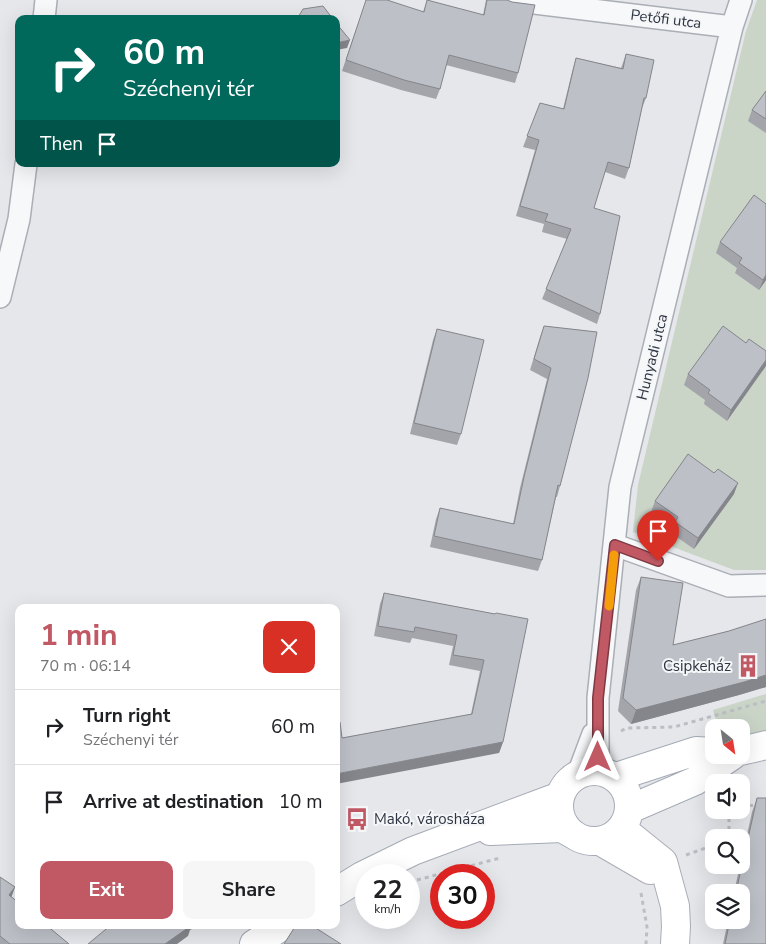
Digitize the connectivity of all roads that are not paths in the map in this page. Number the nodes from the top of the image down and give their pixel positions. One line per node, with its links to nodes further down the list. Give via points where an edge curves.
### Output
1 (46, 0): 4 (street)
2 (510, 0): 5 (street, Petőfi utca)
3 (741, 0): 5 (street, Hunyadi utca)
4 (44, 15)
5 (732, 27): 8 (street, Hunyadi utca, via 620,486)
6 (26, 167): 7 (street, via 19,219)
7 (0, 297)
8 (615, 545): 9 (street, via 729,586); 14 (street, Hunyadi utca, via 598,698)
9 (766, 585)
10 (766, 745): 11 (main road)
11 (750, 749)
12 (705, 752): 14 (main road)
13 (720, 764): 16 (main road)
14 (597, 774): 15 (main road, via 567,783); 16 (main road, via 627,791)
15 (560, 796): 16 (main road, via 559,811 565,826); 17 (main road)
16 (607, 829): 17 (main road, via 536,828); 21 (main road, via 650,868 675,906)
17 (461, 833): 18 (main road, via 396,860)
18 (340, 890)
19 (278, 929): 20 (main road)
20 (254, 944)
21 (675, 944)

